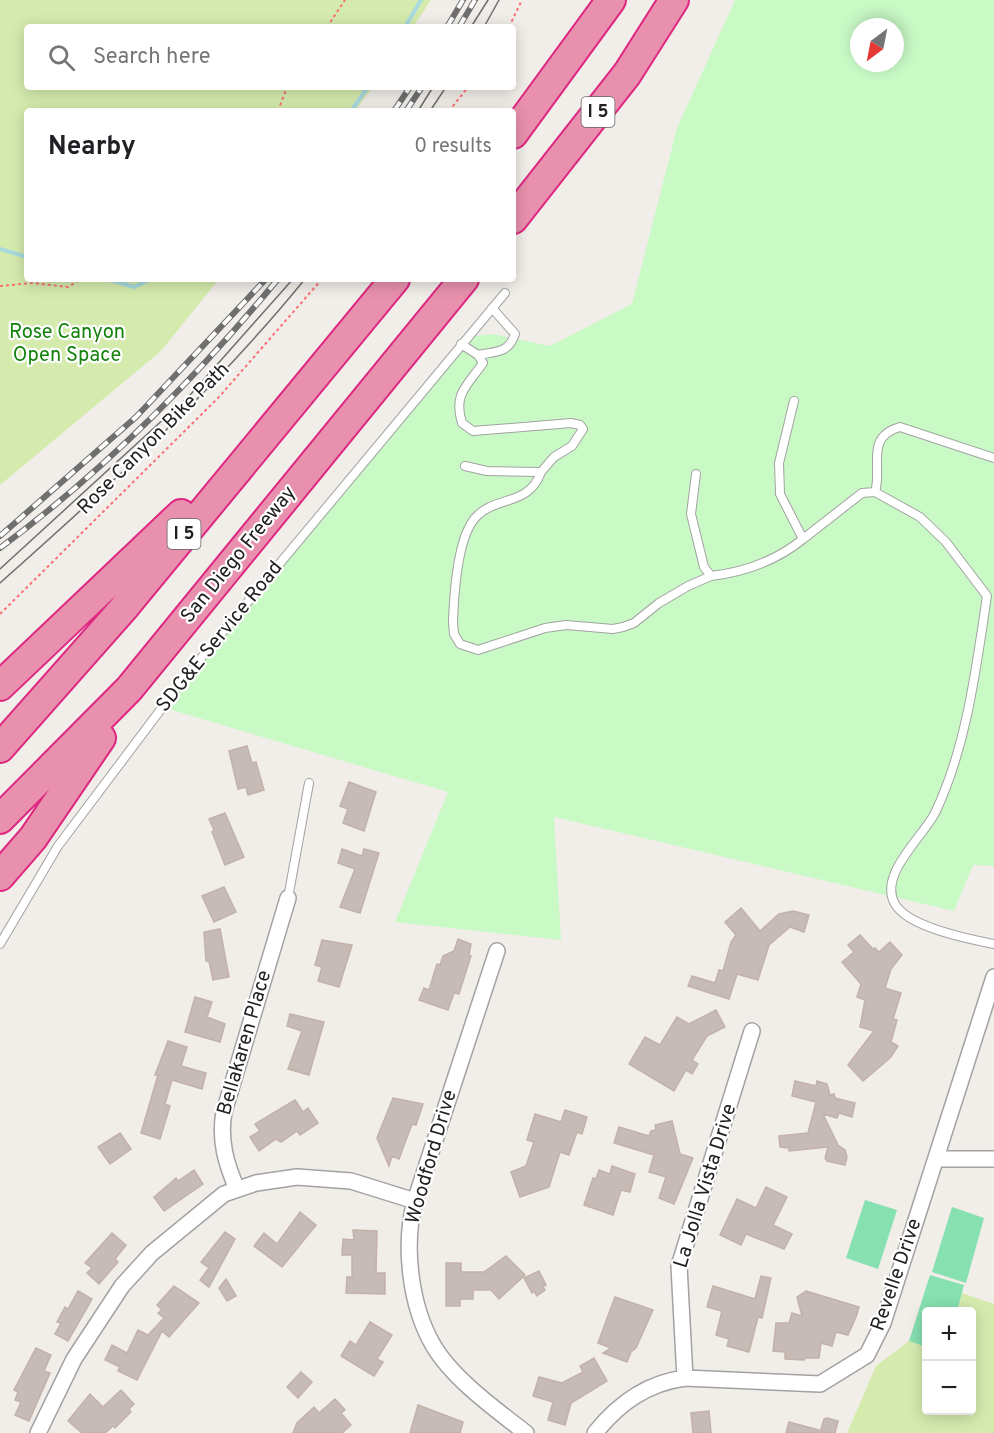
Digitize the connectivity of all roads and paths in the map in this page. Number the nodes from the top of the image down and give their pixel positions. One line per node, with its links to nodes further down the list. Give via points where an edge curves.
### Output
1 (345, 0): 5 (path)
2 (522, 0): 6 (path)
3 (611, 0): 11 (highway)
4 (674, 0): 12 (highway, I 5, via 627,74)
5 (329, 24)
6 (510, 24)
7 (286, 90): 9 (path)
8 (466, 90): 10 (path)
9 (279, 108)
10 (451, 108)
11 (516, 130)
12 (516, 215)
13 (76, 282): 17 (path, via 68,287 33,283)
14 (319, 282): 33 (path, Rose Canyon Bike Path, via 219,397)
15 (392, 282): 20 (highway, I 5)
16 (462, 282): 35 (highway, San Diego Freeway)
17 (0, 286)
18 (506, 293): 19 (lane, SDG&E Service Road)
19 (492, 308): 21 (lane, SDG&E Service Road); 22 (lane, via 515,334 504,351)
20 (364, 316): 34 (highway, via 194,502); 36 (highway, I 5, via 122,610)
21 (461, 344): 22 (lane); 41 (lane, SDG&E Service Road, via 186,676 58,846)
22 (478, 355): 26 (lane, via 483,363 457,405 462,423 473,430 571,423 583,429 572,446 554,457)
23 (794, 400): 29 (lane, via 779,463 780,494)
24 (994, 458): 28 (lane, via 900,427 890,430 878,445)
25 (465, 466): 26 (lane, via 487,471)
26 (541, 472): 30 (lane, via 530,491 475,518 464,538 453,622 460,644 478,650 566,625 623,627 658,603)
27 (696, 474): 30 (lane, via 691,514 704,567)
28 (875, 492): 29 (lane, via 862,493); 32 (lane, via 920,517 946,542)
29 (803, 539): 30 (lane, via 778,557 739,572)
30 (711, 576)
31 (994, 589): 32 (lane)
32 (987, 596): 42 (lane, via 965,719 945,786 923,834 904,856 890,883 894,903 911,921)
33 (0, 614)
34 (0, 686)
35 (129, 689): 38 (highway, San Diego Freeway); 39 (highway, via 67,789)
36 (0, 748)
37 (309, 783): 40 (lane)
38 (0, 819)
39 (0, 876)
40 (288, 898): 48 (street, Bellakaren Place, via 224,1112 221,1130 226,1164)
41 (0, 944)
42 (994, 944)
43 (497, 951): 49 (street, Woodford Drive)
44 (994, 977): 47 (street, Revelle Drive)
45 (752, 1032): 50 (street, La Jolla Vista Drive, via 679,1266)
46 (994, 1159): 47 (street)
47 (936, 1160): 50 (street, Revelle Drive, via 883,1323 867,1355 820,1384)
48 (237, 1189): 49 (street, via 297,1177 351,1181); 51 (street, via 224,1194 152,1253 122,1286 74,1359)
49 (415, 1201): 52 (street, Woodford Drive, via 408,1251 414,1293 433,1345 470,1389)
50 (685, 1378): 53 (street, Revelle Drive, via 639,1391)
51 (38, 1433)
52 (526, 1433)
53 (595, 1433)

